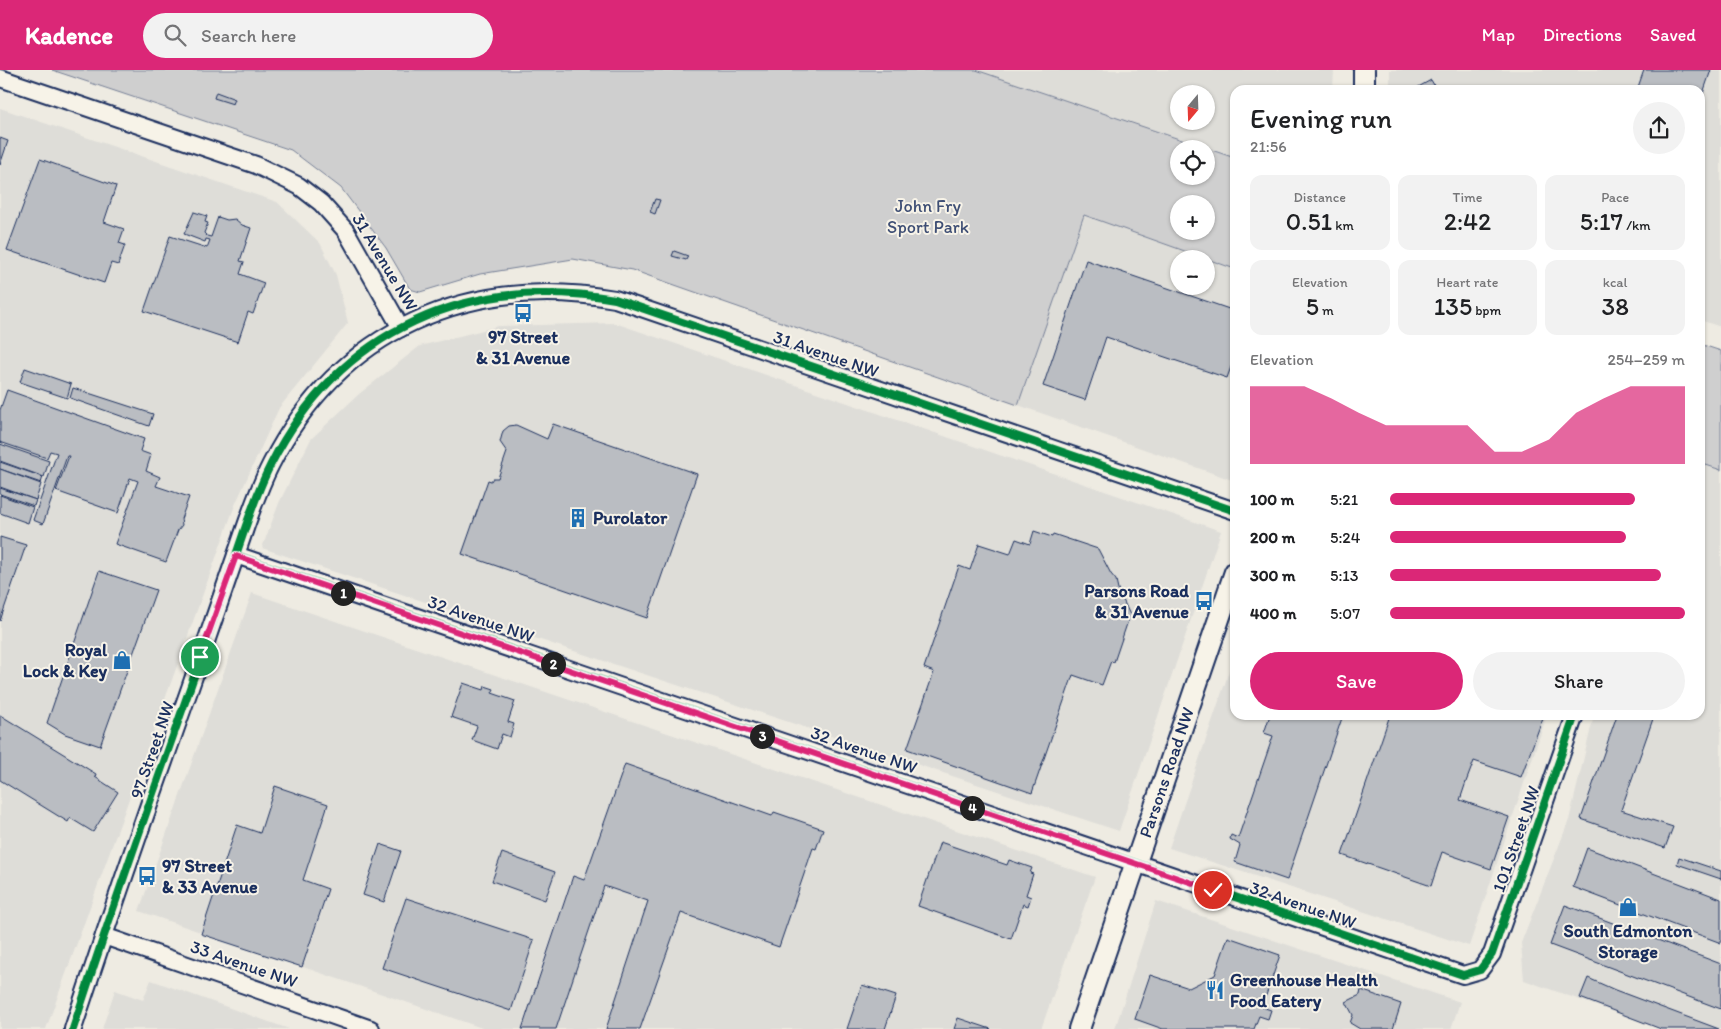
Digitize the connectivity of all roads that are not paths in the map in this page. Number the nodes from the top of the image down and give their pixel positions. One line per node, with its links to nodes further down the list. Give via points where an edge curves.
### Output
1 (1364, 70): 3 (main road)
2 (0, 78): 4 (street, 31 Avenue NW, via 256,166 299,186 321,203 346,231)
3 (1364, 85)
4 (401, 328): 5 (street, 31 Avenue NW, via 431,314 494,296 566,293 615,298); 6 (street, 97 Street NW, via 342,369 299,418 270,466)
5 (1230, 509)
6 (236, 556): 9 (street, 32 Avenue NW); 10 (street, 97 Street NW)
7 (1230, 587): 9 (main road, Parsons Road NW)
8 (1572, 720): 11 (street, 101 Street NW, via 1492,954)
9 (1136, 864): 11 (street, 32 Avenue NW, via 1462,975); 14 (main road, Parsons Road NW)
10 (104, 936): 12 (street, 97 Street NW); 13 (street, 33 Avenue NW)
11 (1480, 970)
12 (73, 1029)
13 (371, 1029)
14 (1079, 1029)

